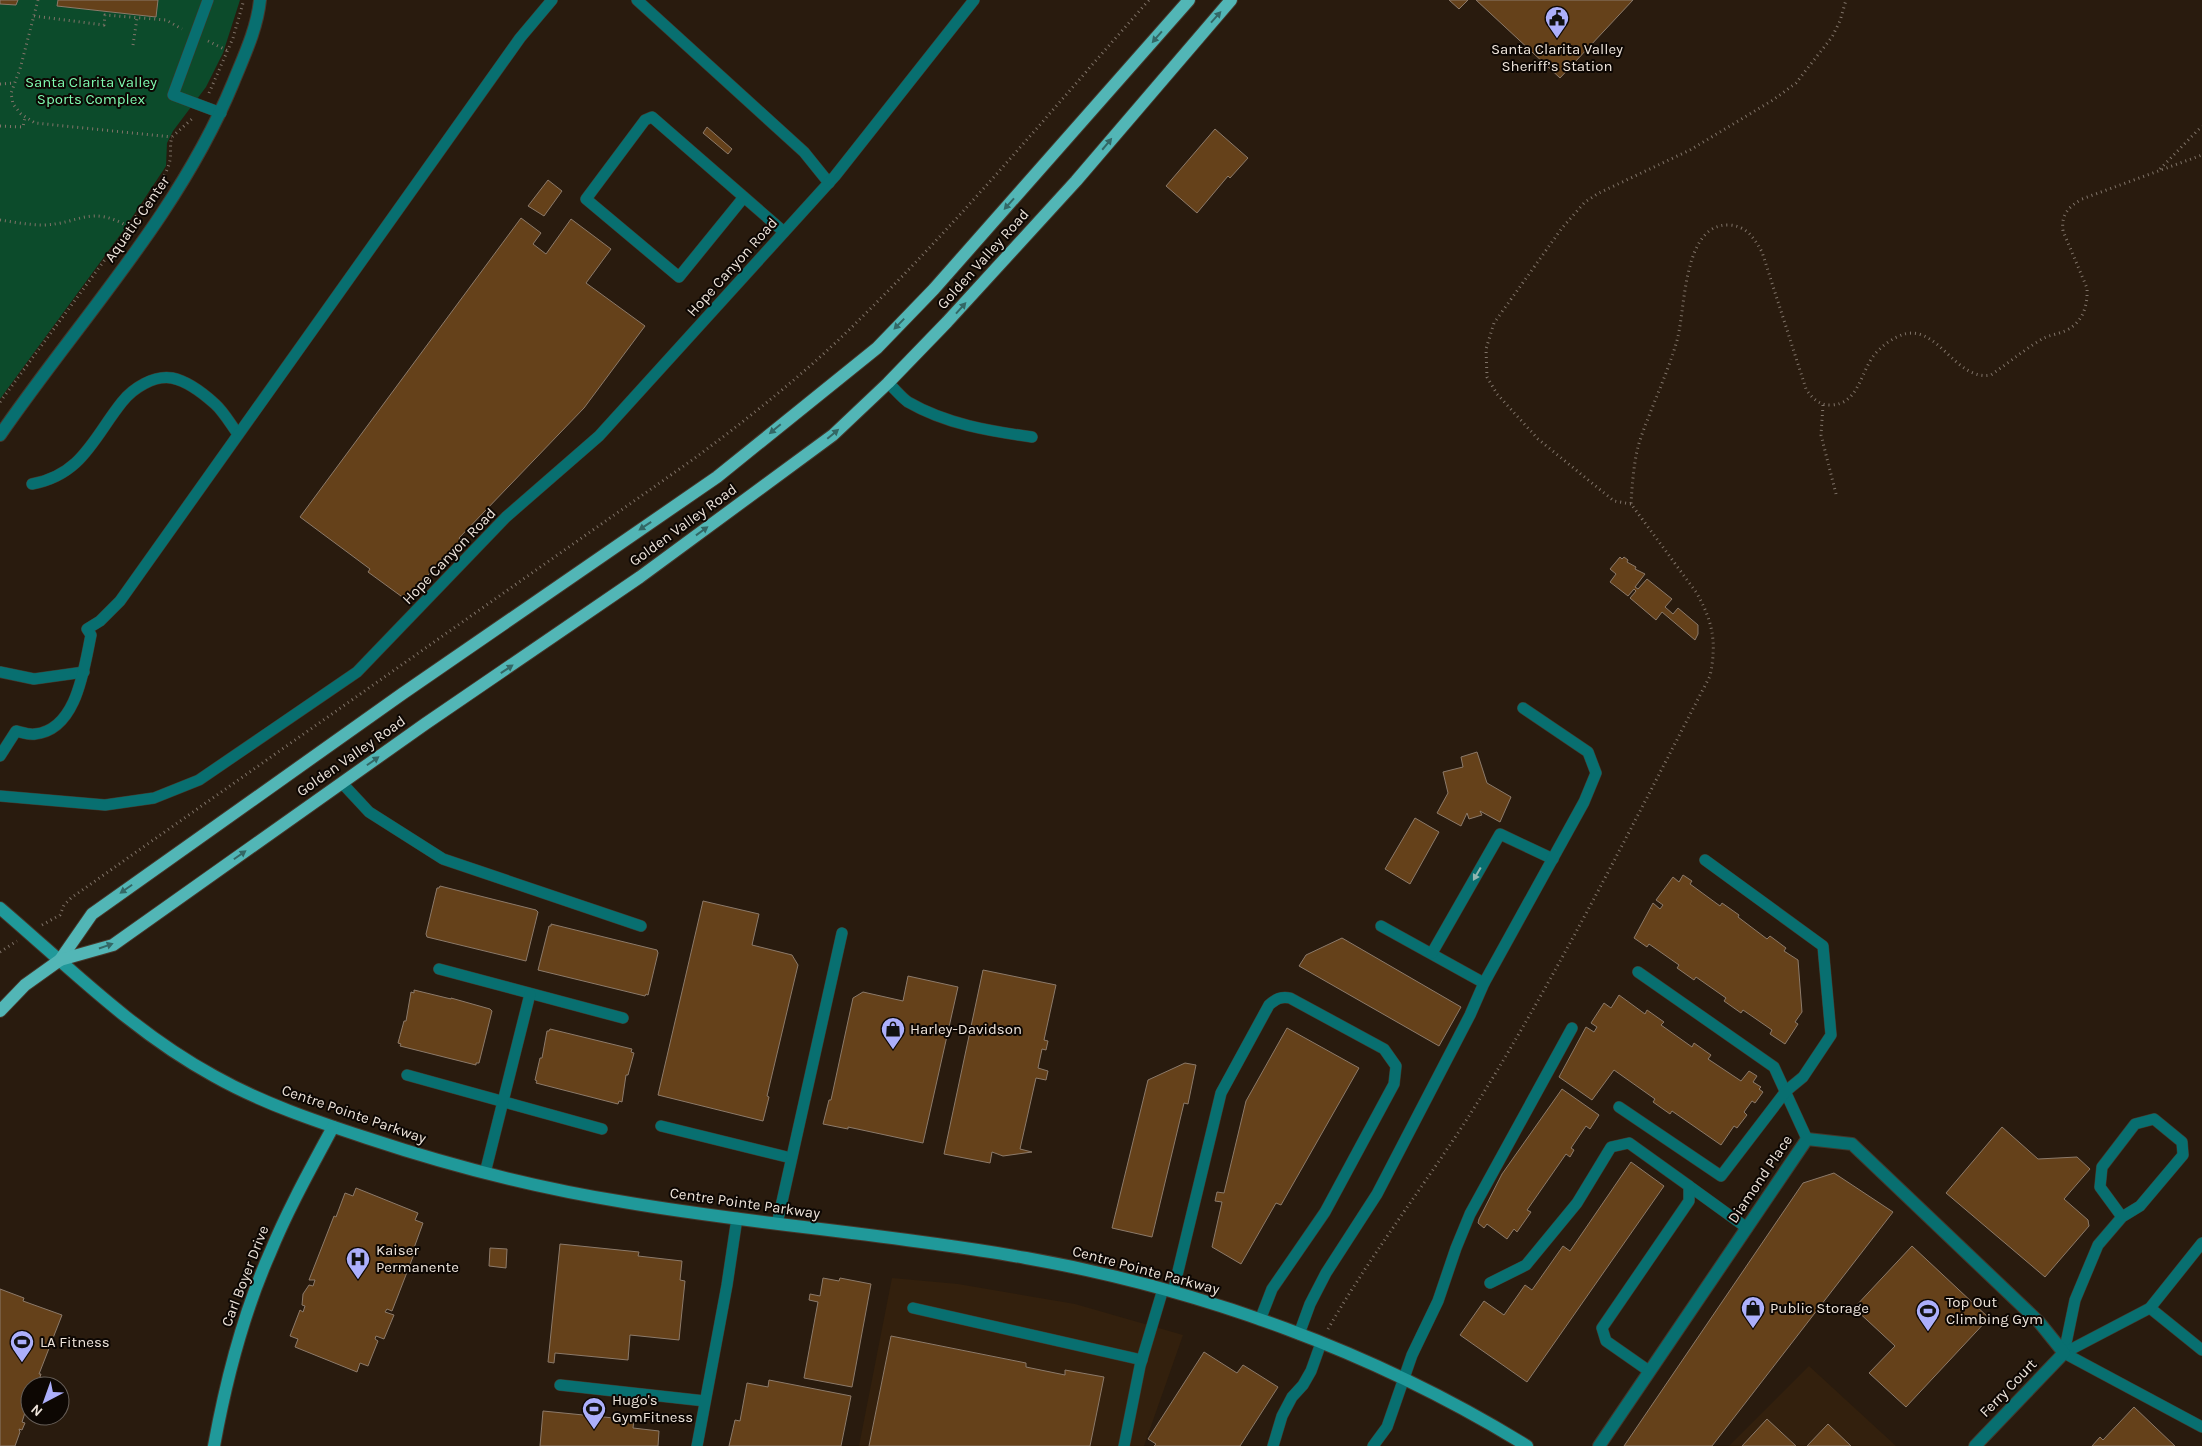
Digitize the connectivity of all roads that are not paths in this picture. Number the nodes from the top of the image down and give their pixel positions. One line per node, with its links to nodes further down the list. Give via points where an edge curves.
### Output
1 (208, 0): 8 (lane, via 173,95)
2 (260, 0): 8 (street, Aquatic Center, via 248,46)
3 (552, 0): 13 (lane, via 520,38)
4 (637, 0): 9 (lane)
5 (974, 0): 9 (lane, Hope Canyon Road)
6 (1189, 0): 30 (main road, Golden Valley Road, one-way to 30, via 934,289 877,348 717,477 362,722 92,914)
7 (1231, 0): 12 (main road, Golden Valley Road, one-way to 7, via 1076,181)
8 (221, 113): 14 (street, Aquatic Center, via 170,205)
9 (832, 179): 11 (lane, Hope Canyon Road)
10 (744, 197): 10 (lane, via 652,117 645,120 586,199 679,277); 11 (lane)
11 (784, 232): 22 (lane, Hope Canyon Road, via 599,436 506,517 357,672 199,780 154,798 105,805)
12 (888, 383): 15 (lane, via 907,401 939,417 988,431); 21 (main road, Golden Valley Road, one-way to 12, via 648,571 833,435)
13 (238, 434): 16 (lane, via 216,405 197,389 172,378 147,381 123,400 92,446 70,470); 18 (lane, via 120,601 87,629 91,636)
14 (0, 435)
15 (1032, 436)
16 (32, 484)
17 (0, 672): 18 (lane, via 34,679)
18 (84, 672): 20 (lane, via 72,707 55,727 35,734 16,731)
19 (1523, 708): 23 (lane, via 1588,752 1596,773)
20 (0, 756)
21 (342, 783): 26 (lane, via 369,812 443,859); 30 (main road, Golden Valley Road, one-way to 21, via 113,945)
22 (0, 796)
23 (1553, 859): 29 (lane, one-way to 29, via 1500,834); 33 (lane)
24 (1705, 860): 39 (lane, via 1823,946 1831,1034 1803,1076)
25 (0, 908): 30 (street, Centre Pointe Parkway)
26 (641, 926)
27 (1381, 926): 29 (lane)
28 (842, 933): 46 (lane)
29 (1432, 953): 33 (lane)
30 (60, 960): 35 (main road, Golden Valley Road, via 25,985); 43 (street, Centre Pointe Parkway, via 108,1004 178,1055 254,1096)
31 (439, 969): 34 (lane)
32 (1638, 972): 39 (lane, via 1774,1067)
33 (1484, 983): 59 (lane, via 1377,1194 1326,1273)
34 (530, 994): 36 (lane); 40 (lane)
35 (0, 1011)
36 (623, 1018)
37 (1572, 1028): 65 (lane, via 1470,1214)
38 (407, 1075): 40 (lane)
39 (1786, 1090): 41 (lane, via 1721,1176); 45 (lane)
40 (503, 1101): 44 (lane); 47 (lane)
41 (1619, 1107)
42 (661, 1126): 46 (lane)
43 (334, 1127): 47 (street, Centre Pointe Parkway); 69 (street, Carl Boyer Drive, via 284,1221 256,1287 234,1356)
44 (602, 1129)
45 (1807, 1139): 52 (street, Diamond Place); 62 (street, Diamond Place, via 1852,1144 2039,1322)
46 (792, 1158): 51 (lane)
47 (485, 1172): 50 (street, Centre Pointe Parkway, via 623,1202)
48 (1689, 1186): 52 (lane); 54 (lane, via 1629,1143 1611,1147 1577,1203 1526,1265); 64 (lane, via 1689,1201 1602,1328 1606,1341)
49 (2122, 1217): 49 (lane, via 2140,1206 2183,1155 2182,1142 2154,1119 2135,1124 2102,1167 2100,1187); 62 (lane, via 2098,1245 2075,1300)
50 (737, 1218): 51 (street, Centre Pointe Parkway); 67 (lane)
51 (777, 1224): 55 (street, Centre Pointe Parkway, via 1020,1256)
52 (1747, 1228): 64 (street, Diamond Place)
53 (2202, 1243): 57 (lane)
54 (1490, 1283)
55 (1168, 1290): 58 (street, Centre Pointe Parkway); 58 (lane, via 1221,1093 1270,1005 1276,999 1290,998 1384,1049 1396,1066 1396,1074 1394,1084 1325,1212 1272,1288); 63 (lane)
56 (913, 1308): 63 (lane)
57 (2150, 1308): 61 (lane); 62 (lane)
58 (1260, 1320): 59 (street, Centre Pointe Parkway)
59 (1299, 1334): 60 (street, Centre Pointe Parkway)
60 (1321, 1343): 65 (street, Centre Pointe Parkway); 72 (lane, via 1311,1371 1282,1416)
61 (2201, 1347)
62 (2064, 1353): 68 (lane); 76 (street, Ferry Court)
63 (1142, 1360): 71 (lane)
64 (1649, 1372): 75 (street, Diamond Place)
65 (1404, 1380): 73 (lane, via 1386,1427); 74 (street, Centre Pointe Parkway)
66 (560, 1385): 67 (lane)
67 (705, 1401): 70 (lane)
68 (2202, 1427)
69 (214, 1446)
70 (697, 1446)
71 (1124, 1446)
72 (1273, 1446)
73 (1373, 1446)
74 (1527, 1446)
75 (1599, 1446)
76 (1975, 1446)

